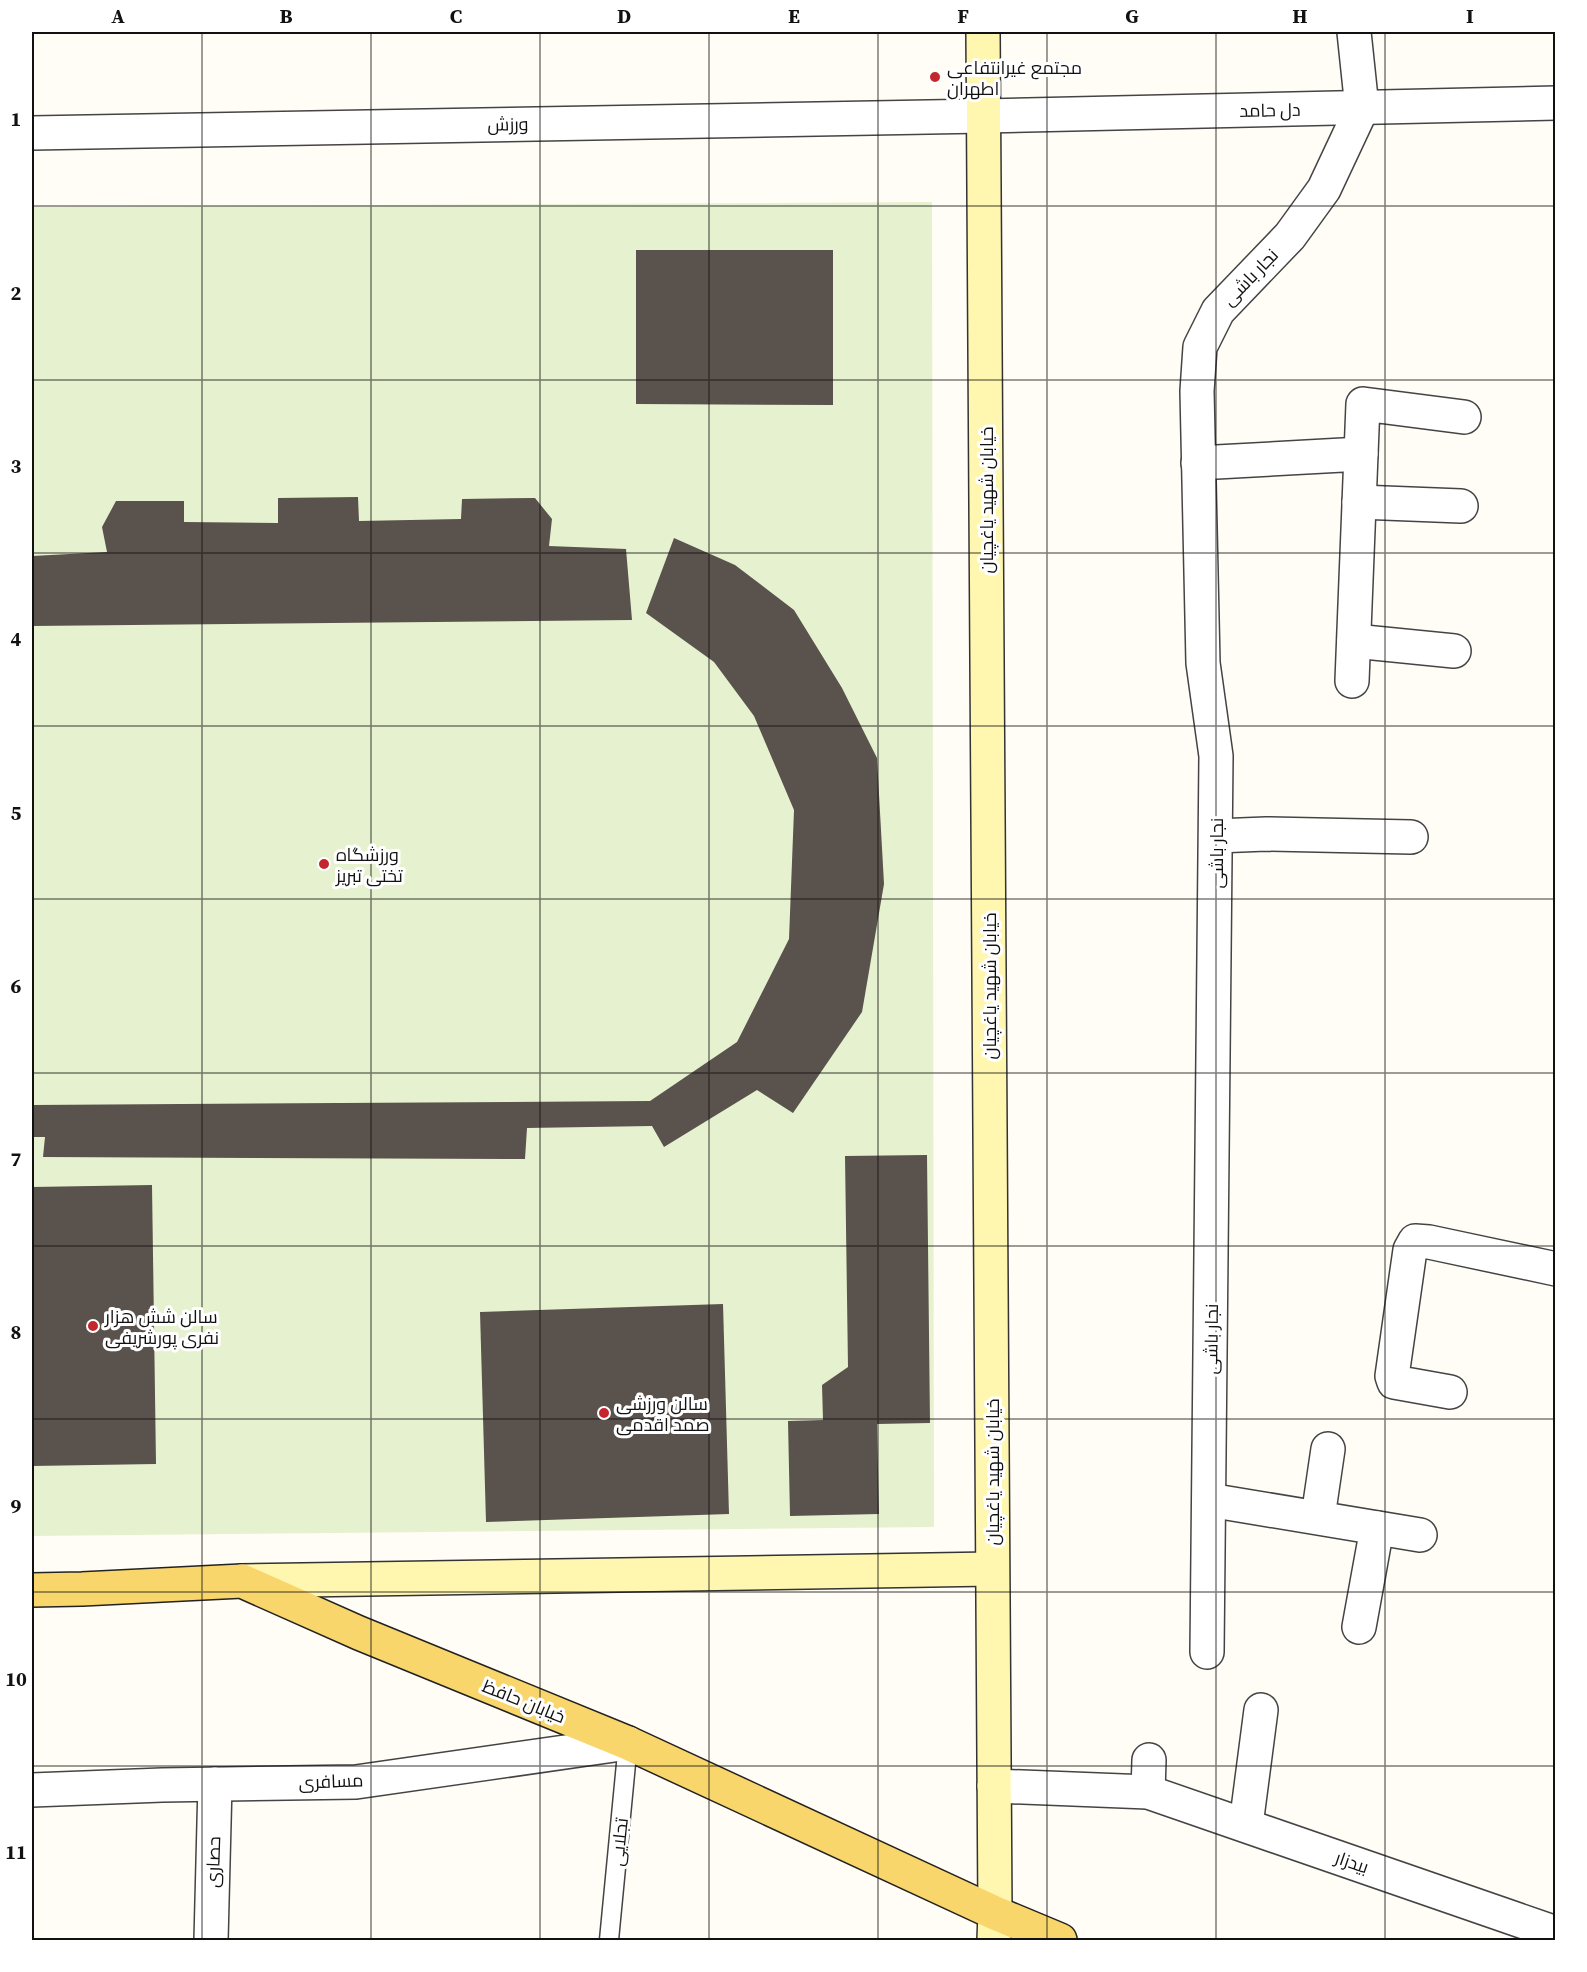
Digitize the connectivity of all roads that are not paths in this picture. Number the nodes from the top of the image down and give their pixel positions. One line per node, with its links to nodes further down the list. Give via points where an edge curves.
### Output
1 (983, 32): 5 (main road, خیابان شهید یاغچیان)
2 (1354, 32): 4 (street)
3 (1556, 103): 4 (street, دل حامد)
4 (1362, 108): 5 (street, دل حامد); 9 (street, نجار باشی, via 1324,189 1290,236 1218,310 1200,347)
5 (984, 116): 6 (street, ورزش); 24 (main road, خیابان شهید یاغچیان)
6 (32, 133)
7 (1464, 417): 8 (street, via 1363,404)
8 (1361, 454): 9 (street); 10 (street)
9 (1198, 463): 15 (street, نجار باشی, via 1203,663 1216,756)
10 (1359, 502): 11 (street); 12 (street)
11 (1461, 506)
12 (1354, 641): 13 (street); 14 (street)
13 (1455, 651)
14 (1352, 681)
15 (1216, 836): 16 (street); 20 (street, نجار باشی)
16 (1411, 837)
17 (1556, 1269): 18 (street, via 1415,1241 1410,1250 1392,1376 1394,1382)
18 (1450, 1392)
19 (1328, 1449): 21 (street)
20 (1209, 1500): 21 (street); 28 (street, نجار باشی)
21 (1318, 1517): 22 (street)
22 (1377, 1528): 23 (street); 27 (street)
23 (1420, 1535)
24 (992, 1569): 25 (main road); 33 (main road, خیابان شهید یاغچیان)
25 (242, 1581): 26 (main road, خیابان حافظ); 30 (main road, خیابان حافظ)
26 (32, 1590)
27 (1359, 1628)
28 (1207, 1652)
29 (1261, 1710): 36 (street)
30 (628, 1743): 32 (street, مسافری, via 357,1782); 37 (main road, خیابان حافظ); 40 (lane, تجلایی)
31 (1149, 1760): 35 (street)
32 (215, 1784): 34 (street, مسافری); 39 (street, حصاری)
33 (994, 1786): 35 (street); 37 (main road, خیابان شهید یاغچیان)
34 (32, 1790)
35 (1148, 1792): 36 (street, بیدزار)
36 (1246, 1825): 38 (street, بیدزار)
37 (994, 1927): 41 (main road, خیابان حافظ)
38 (1556, 1933)
39 (211, 1941)
40 (609, 1941)
41 (1060, 1941)

